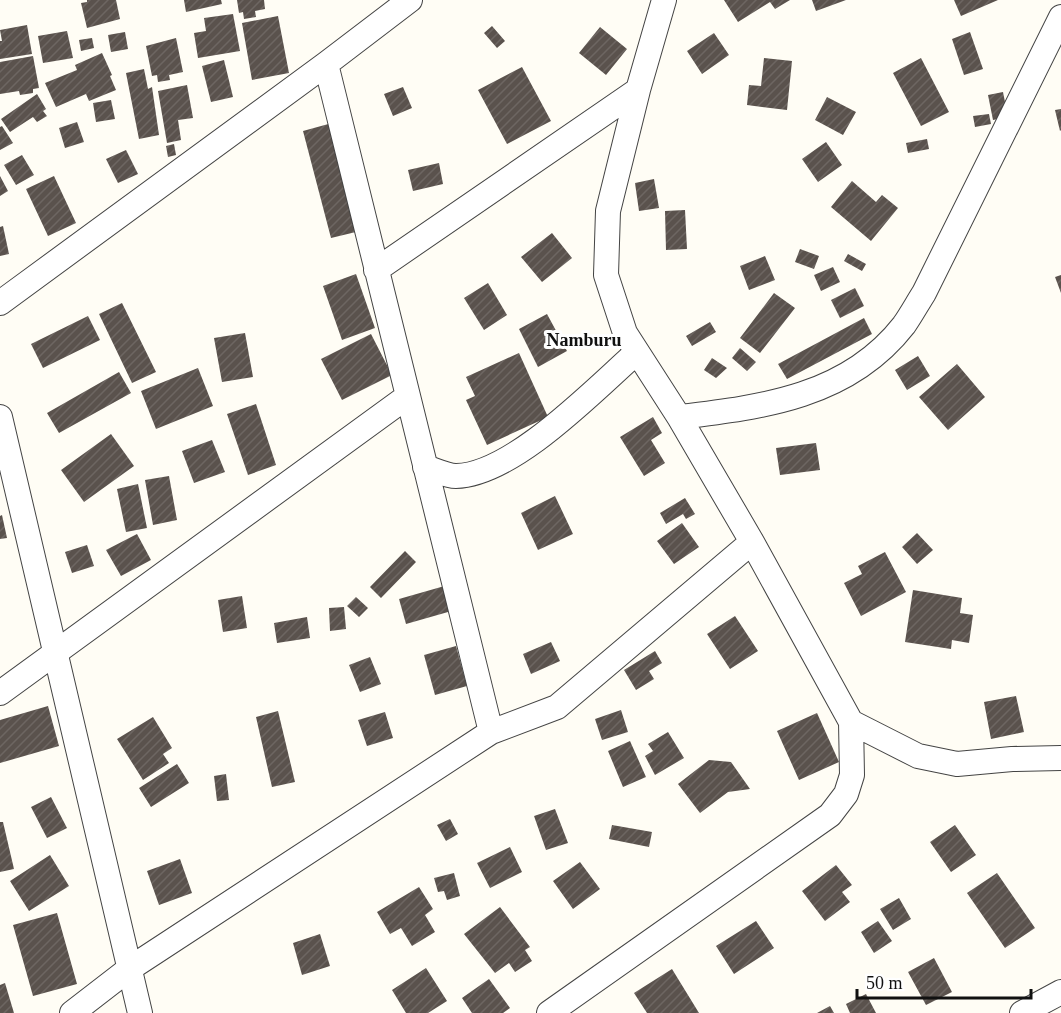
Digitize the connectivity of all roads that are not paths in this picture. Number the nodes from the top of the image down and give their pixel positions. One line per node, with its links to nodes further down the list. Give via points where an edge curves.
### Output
1 (410, 0): 5 (street)
2 (663, 0): 6 (street)
3 (1047, 0): 4 (street)
4 (1058, 22): 12 (street, via 924,293 882,348 858,368 809,393 742,409)
5 (326, 64): 7 (street); 8 (street)
6 (638, 90): 7 (street); 9 (street, via 608,211 606,275 625,333)
7 (376, 270): 10 (street)
8 (0, 303)
9 (637, 352): 12 (street); 13 (street, via 537,441 484,471 455,476)
10 (408, 396): 13 (street); 15 (street)
11 (0, 417): 15 (street)
12 (679, 417): 14 (street)
13 (425, 467): 18 (street)
14 (752, 542): 17 (street); 18 (street, via 557,706)
15 (56, 651): 16 (street); 20 (street)
16 (0, 693)
17 (851, 722): 19 (street, via 918,756 957,764); 24 (street, via 852,775 846,794 830,815)
18 (491, 732): 20 (street)
19 (1061, 758)
20 (129, 969): 22 (street); 23 (street)
21 (1061, 992): 25 (street)
22 (72, 1013)
23 (140, 1013)
24 (549, 1013)
25 (1022, 1013)

